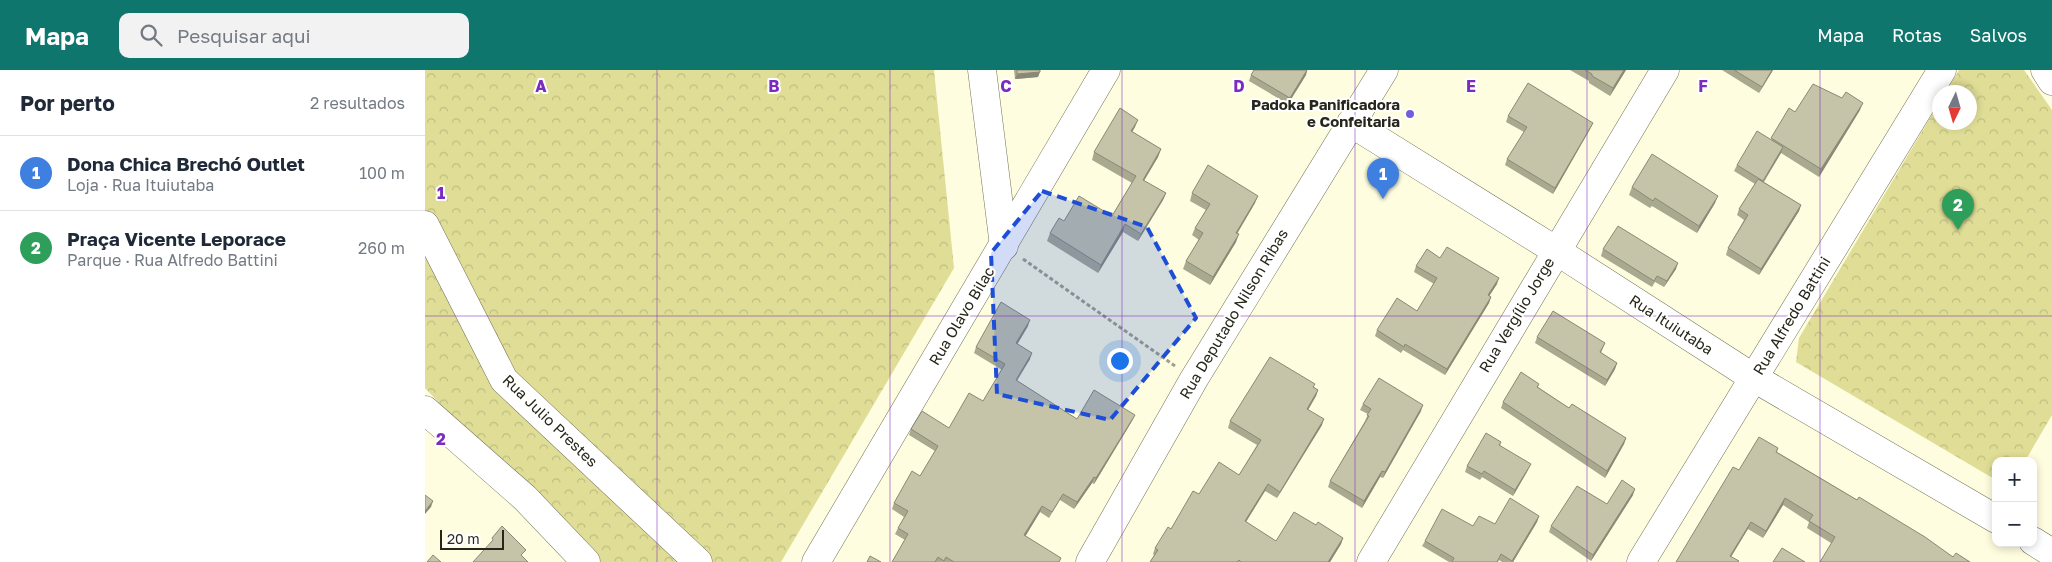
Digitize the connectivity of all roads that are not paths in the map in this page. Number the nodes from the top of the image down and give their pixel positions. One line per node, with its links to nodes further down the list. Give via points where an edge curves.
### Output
1 (982, 70): 10 (street)
2 (1106, 70): 10 (street, Rua Olavo Bilac)
3 (1384, 70): 8 (street, Rua Deputado Nilson Ribas)
4 (1665, 70): 11 (street, Rua Vergílio Jorge)
5 (1942, 70): 12 (street, Rua Alfredo Battini)
6 (2045, 70): 7 (street)
7 (2052, 81)
8 (1351, 123): 11 (street, Rua Ituiutaba); 20 (street, Rua Deputado Nilson Ribas, via 1194,379)
9 (425, 225): 18 (street, Rua Julio Prestes, via 504,380)
10 (1004, 246): 19 (street, Rua Olavo Bilac)
11 (1555, 250): 12 (street, Rua Ituiutaba); 21 (street, Rua Vergílio Jorge)
12 (1754, 378): 14 (street, Rua Ituiutaba); 22 (street, Rua Alfredo Battini)
13 (425, 410): 17 (street, via 525,498)
14 (1992, 516)
15 (2037, 544): 16 (street)
16 (2052, 553)
17 (586, 562)
18 (698, 562)
19 (816, 562)
20 (1090, 562)
21 (1371, 562)
22 (1641, 562)

